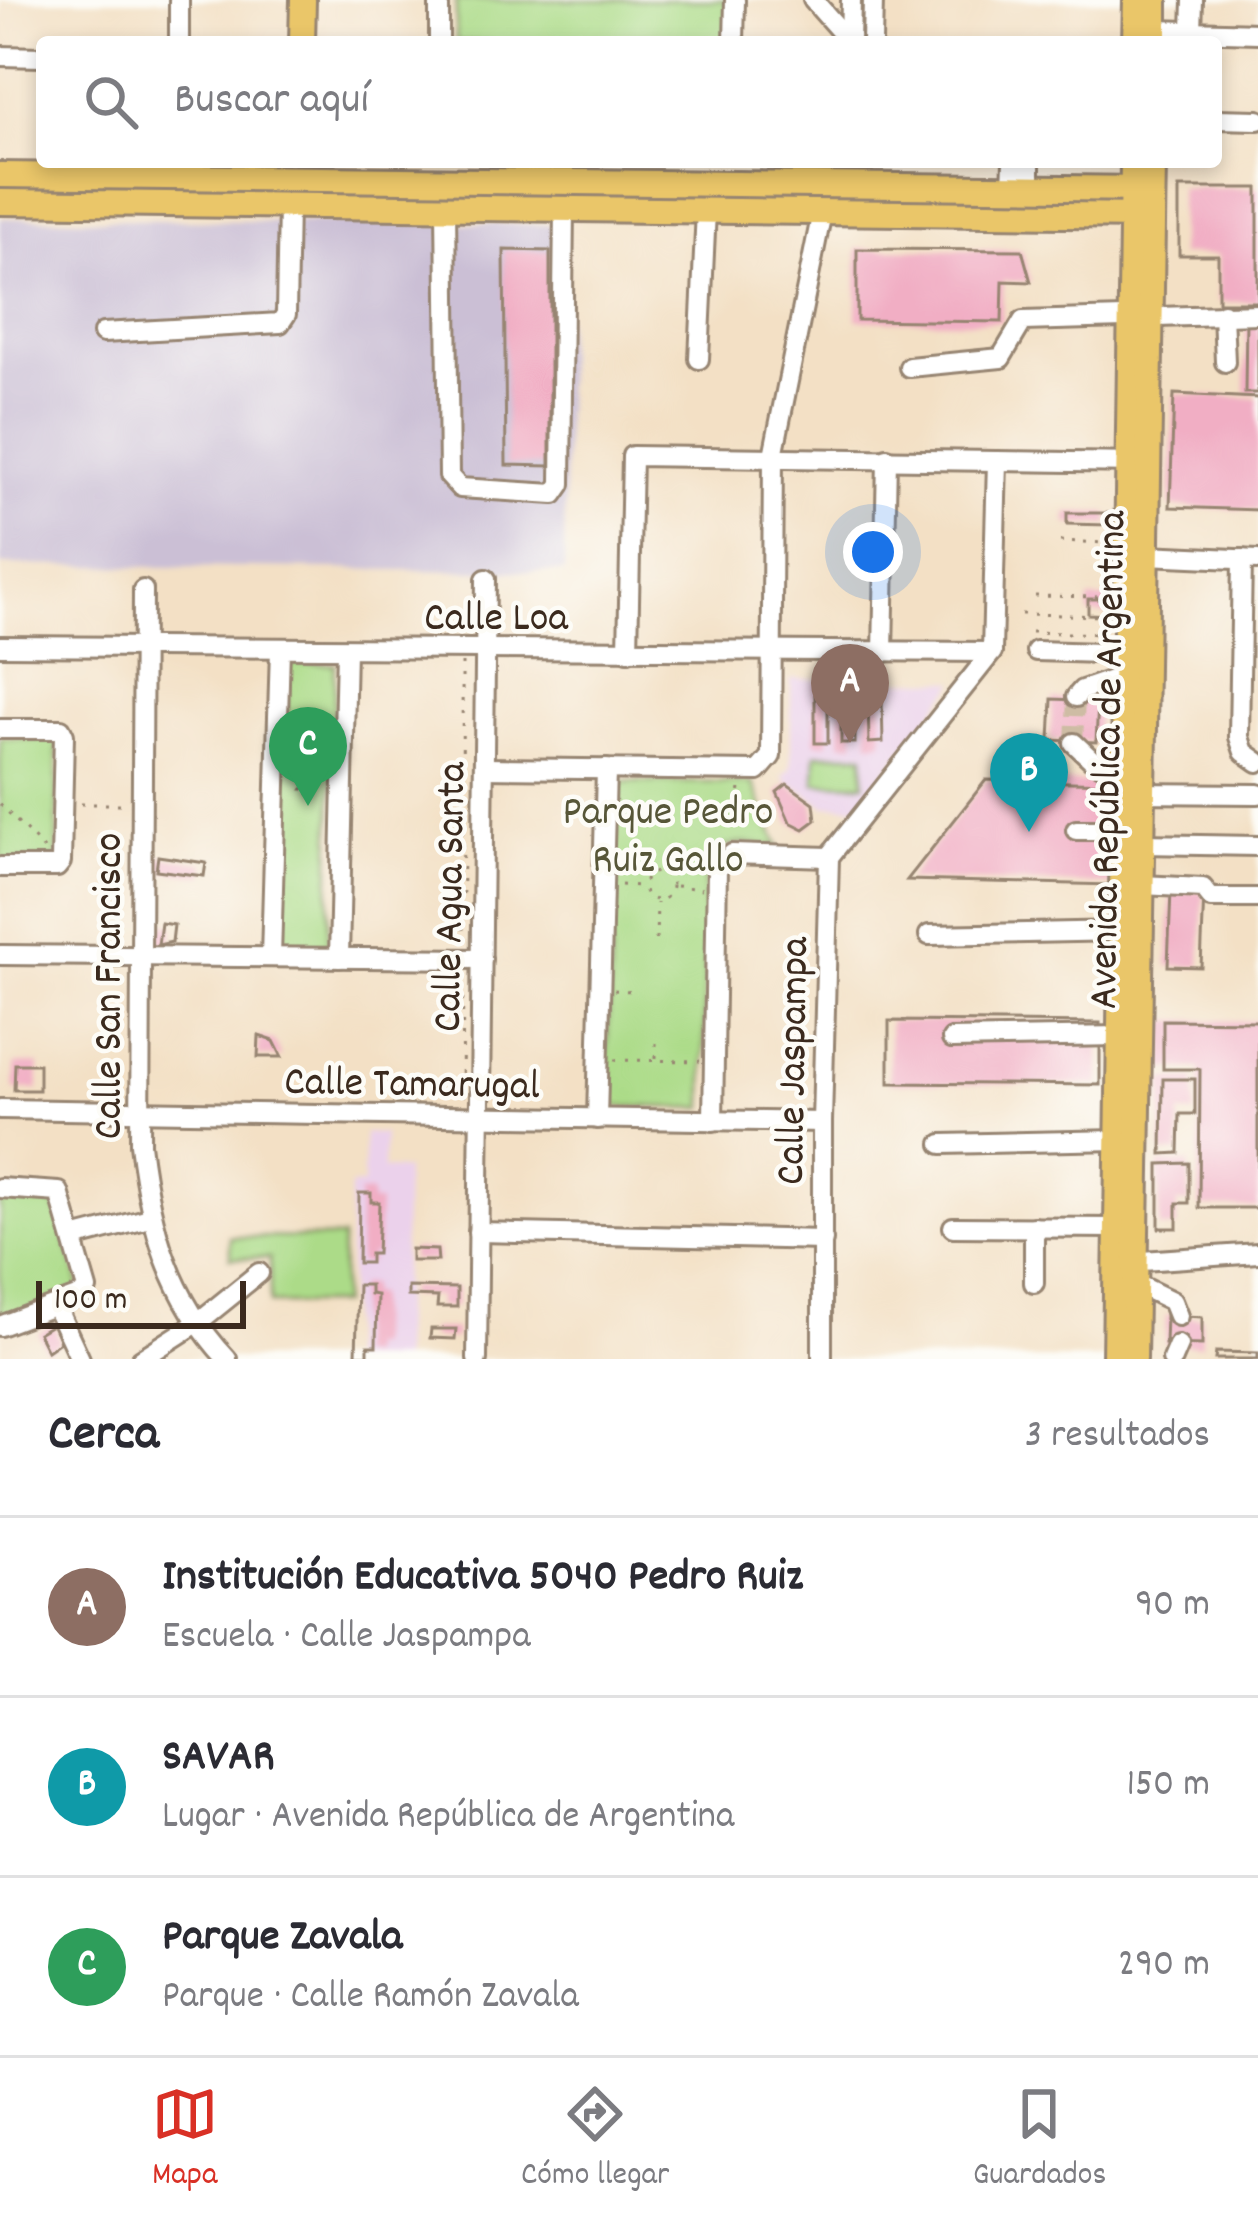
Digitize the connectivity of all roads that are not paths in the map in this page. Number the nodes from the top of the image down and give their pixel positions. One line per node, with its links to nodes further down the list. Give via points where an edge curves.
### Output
1 (179, 0): 15 (street)
2 (303, 0): 16 (main road)
3 (317, 0): 17 (main road)
4 (439, 0): 18 (street)
5 (735, 0): 19 (street)
6 (813, 0): 12 (street)
7 (851, 0): 21 (street)
8 (873, 0): 22 (street)
9 (1136, 0): 23 (main road)
10 (1155, 0): 24 (main road)
11 (1193, 0): 13 (street)
12 (829, 9): 20 (street)
13 (1192, 31): 14 (street); 25 (street)
14 (1258, 33)
15 (178, 36)
16 (302, 36)
17 (316, 36)
18 (439, 36)
19 (734, 36)
20 (846, 36)
21 (850, 36)
22 (872, 36)
23 (1147, 36)
24 (1148, 36)
25 (1161, 36)
26 (0, 56): 27 (street)
27 (36, 57)
28 (1222, 119): 29 (street)
29 (1258, 120)
30 (1135, 168): 36 (main road, Avenida República de Argentina)
31 (1151, 168): 36 (main road, Avenida República de Argentina)
32 (308, 170): 33 (main road); 35 (main road)
33 (733, 172): 34 (main road)
34 (1021, 174): 36 (main road)
35 (0, 175)
36 (1142, 189): 43 (main road, Avenida República de Argentina)
37 (0, 202): 38 (main road)
38 (288, 205): 39 (main road); 47 (street, via 280,323)
39 (446, 207): 40 (main road); 40 (street, via 449,476 460,488 554,494 561,484)
40 (564, 208): 41 (main road)
41 (706, 210): 42 (main road); 48 (street)
42 (822, 212): 43 (main road); 51 (street)
43 (1142, 216): 46 (main road, Avenida República de Argentina)
44 (1222, 313): 45 (street); 46 (street); 49 (street)
45 (1258, 314)
46 (1140, 318): 50 (street, via 1023,321 1001,358); 54 (main road, Avenida República de Argentina)
47 (103, 333)
48 (699, 359)
49 (1225, 362)
50 (909, 367)
51 (773, 456): 52 (street); 66 (street, via 630,458); 67 (street)
52 (887, 458): 53 (street); 69 (street)
53 (997, 460): 54 (street); 68 (street)
54 (1138, 463): 55 (main road, Avenida República de Argentina)
55 (1137, 550): 56 (street); 59 (main road, Avenida República de Argentina); 59 (main road, Avenida República de Argentina)
56 (1250, 560): 73 (street, via 1239,737)
57 (486, 579): 65 (street, Calle Agua Santa)
58 (143, 590): 62 (street, Calle San Francisco)
59 (1129, 638): 60 (street); 70 (street); 76 (main road, Avenida República de Argentina)
60 (1034, 642)
61 (0, 646): 62 (street, Calle Loa)
62 (143, 647): 63 (street, Calle Loa); 88 (street, Calle San Francisco)
63 (280, 649): 64 (street, Calle Loa); 89 (street)
64 (346, 649): 65 (street, Calle Loa); 90 (street)
65 (485, 650): 66 (street, Calle Loa); 74 (street, Calle Agua Santa)
66 (628, 651): 67 (street, Calle Loa)
67 (772, 652): 69 (street, Calle Loa); 75 (street, via 771,756 758,771)
68 (992, 652): 69 (street, Calle Loa); 81 (street)
69 (883, 653)
70 (1076, 698)
71 (0, 729): 82 (street, via 62,729 62,862)
72 (1074, 742): 76 (street)
73 (1258, 762)
74 (484, 768): 75 (street); 91 (street, Calle Agua Santa)
75 (606, 769): 97 (street)
76 (1130, 788): 77 (street); 79 (main road, Avenida República de Argentina)
77 (1258, 794)
78 (1076, 830): 79 (street)
79 (1132, 837): 80 (street); 83 (main road, Avenida República de Argentina); 85 (main road, Avenida República de Argentina)
80 (1258, 846)
81 (829, 857): 98 (street, via 732,854 718,868); 99 (street, Calle Jaspampa)
82 (0, 867)
83 (1141, 885): 84 (street); 111 (main road, Avenida República de Argentina)
84 (1258, 898)
85 (1122, 932): 86 (street); 92 (main road, Avenida República de Argentina)
86 (929, 935)
87 (0, 955): 88 (street)
88 (140, 956): 89 (street); 95 (street, Calle San Francisco)
89 (271, 957): 90 (street)
90 (339, 958): 91 (street)
91 (472, 959): 96 (street, Calle Agua Santa)
92 (1120, 1036): 93 (street); 100 (main road, Avenida República de Argentina)
93 (952, 1039)
94 (0, 1109): 95 (street, Calle Tamarugal)
95 (138, 1112): 96 (street, Calle Tamarugal); 103 (street, Calle San Francisco)
96 (471, 1117): 97 (street, Calle Tamarugal); 107 (street, Calle Agua Santa)
97 (597, 1119): 98 (street, Calle Tamarugal)
98 (713, 1121): 99 (street, Calle Tamarugal)
99 (822, 1122): 109 (street, Calle Jaspampa)
100 (1118, 1140): 101 (street); 106 (main road, Avenida República de Argentina)
101 (942, 1144)
102 (0, 1188): 108 (street, via 58,1192)
103 (150, 1218): 108 (street); 116 (street, Calle San Francisco)
104 (953, 1227): 105 (street)
105 (1034, 1228): 106 (street); 113 (street)
106 (1117, 1228): 111 (main road, Avenida República de Argentina)
107 (478, 1232): 109 (street); 121 (street, Calle Agua Santa)
108 (73, 1238): 114 (street, via 87,1292)
109 (823, 1240): 122 (street, Calle Jaspampa)
110 (1258, 1253): 111 (street)
111 (1129, 1269): 115 (street, via 1172,1301); 123 (main road, Avenida República de Argentina); 124 (main road, Avenida República de Argentina)
112 (259, 1274): 116 (street)
113 (1034, 1283)
114 (56, 1307): 117 (street); 118 (street)
115 (1178, 1316)
116 (196, 1323): 119 (street); 120 (street, Calle San Francisco)
117 (0, 1326)
118 (80, 1359)
119 (141, 1359)
120 (227, 1359)
121 (477, 1359)
122 (822, 1359)
123 (1115, 1359)
124 (1134, 1359)

